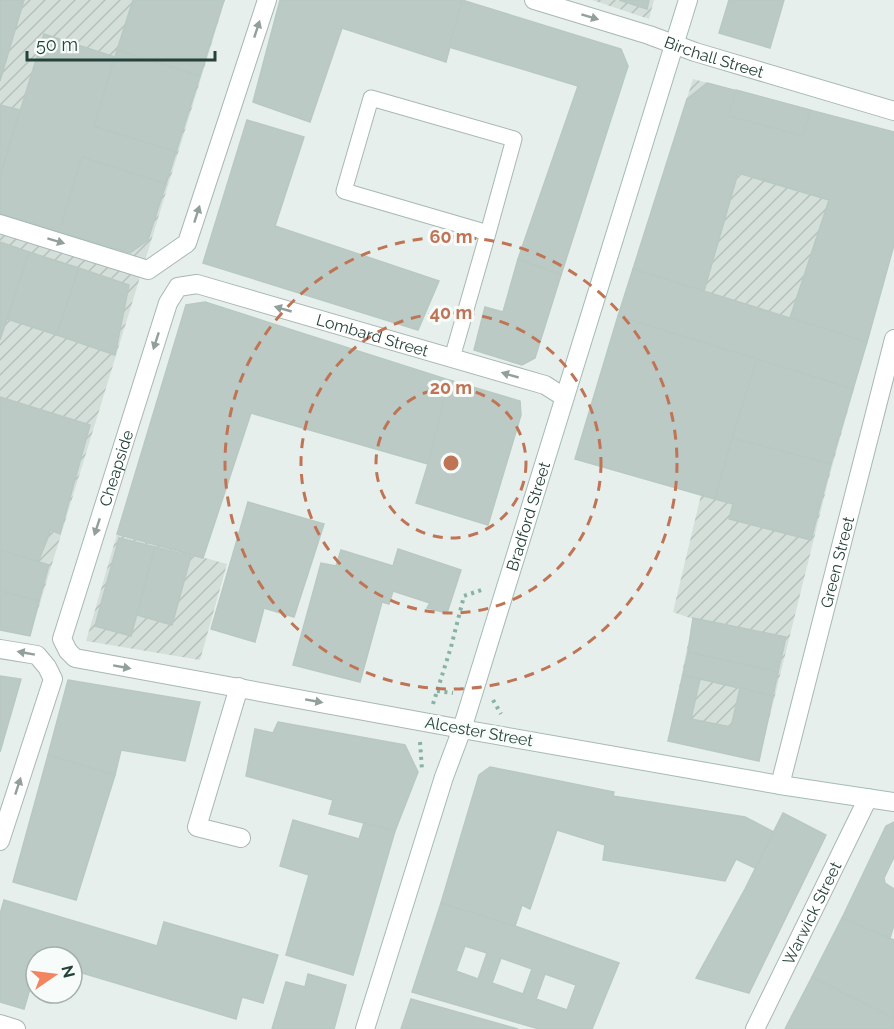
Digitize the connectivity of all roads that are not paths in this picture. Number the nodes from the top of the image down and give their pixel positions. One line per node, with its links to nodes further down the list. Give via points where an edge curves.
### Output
1 (267, 0): 6 (street, one-way to 1, via 148,270 187,243)
2 (534, 0): 4 (street, Birchall Street, one-way to 4)
3 (688, 0): 4 (street, Bradford Street)
4 (674, 45): 5 (street, Birchall Street); 11 (street, Bradford Street)
5 (894, 111)
6 (0, 224)
7 (488, 233): 7 (lane, via 344,191 371,98 514,139); 10 (lane)
8 (178, 287): 10 (street, Lombard Street, one-way to 8, via 197,284); 13 (street, Cheapside, one-way to 13, via 168,303 69,615 62,639)
9 (894, 339): 16 (street, Green Street)
10 (452, 358): 11 (street, Lombard Street, one-way to 10, via 545,385)
11 (564, 397): 15 (street, Bradford Street)
12 (0, 649): 20 (street, one-way to 12, via 53,679 37,655)
13 (68, 651): 14 (street, Alcester Street, one-way to 14, via 75,658)
14 (238, 687): 15 (street, Alcester Street, one-way to 15); 19 (street, via 198,827)
15 (462, 729): 16 (street, Alcester Street); 23 (street, Bradford Street)
16 (780, 785): 17 (street, Alcester Street)
17 (868, 798): 18 (street, Alcester Street); 24 (street, Warwick Street)
18 (894, 802)
19 (241, 838)
20 (0, 841)
21 (0, 1024): 22 (street)
22 (16, 1029)
23 (365, 1029)
24 (755, 1029)

